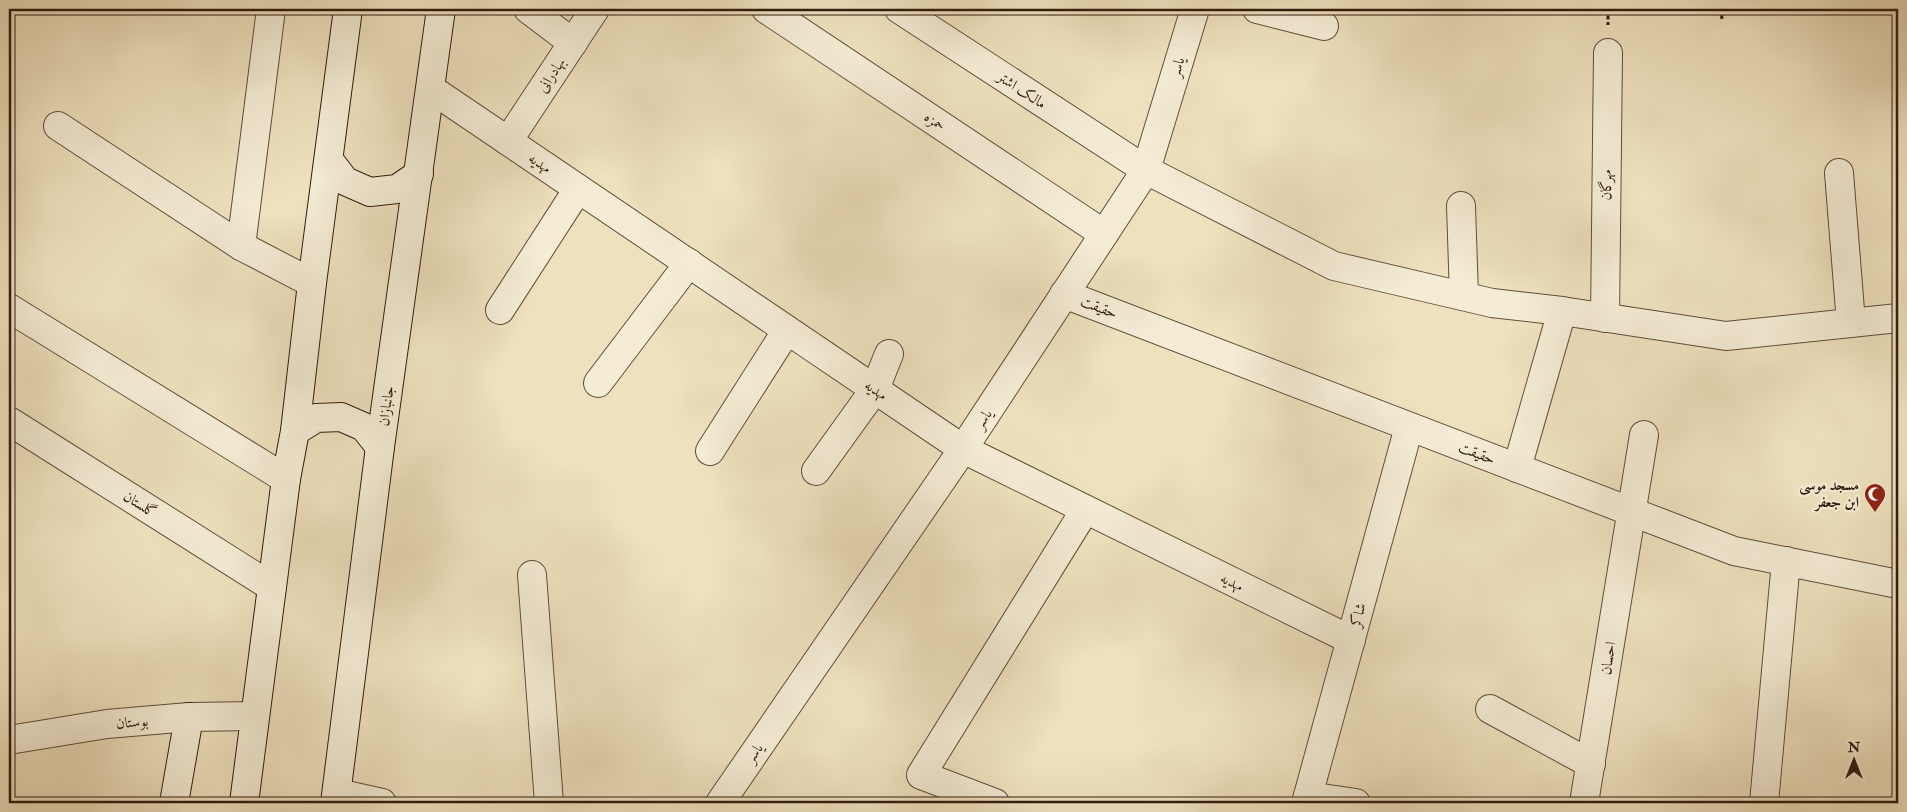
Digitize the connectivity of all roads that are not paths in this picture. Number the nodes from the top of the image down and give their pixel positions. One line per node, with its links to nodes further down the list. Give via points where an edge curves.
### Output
1 (270, 9): 23 (street)
2 (348, 9): 16 (street)
3 (441, 9): 13 (street, جانبازان)
4 (528, 9): 11 (street)
5 (595, 9): 11 (street, بهادرانی)
6 (766, 9): 22 (street, حمزه)
7 (899, 9): 17 (street, مالک اشتر)
8 (1195, 9): 17 (street, یاسر)
9 (1257, 9): 10 (street)
10 (1324, 26)
11 (573, 43): 15 (street, بهادرانی)
12 (1608, 54): 31 (street, مهرگان)
13 (431, 89): 15 (street, مهدیه); 19 (street, جانبازان)
14 (58, 126): 23 (street)
15 (508, 141): 20 (street, مهدیه)
16 (329, 160): 19 (street, via 345,181 370,192 397,189); 25 (street)
17 (1146, 170): 22 (street, یاسر); 27 (street, مالک اشتر, via 1334,266)
18 (1839, 173): 33 (street)
19 (419, 174): 42 (street, جانبازان)
20 (578, 189): 24 (street, مهدیه); 29 (street)
21 (1460, 206): 27 (street)
22 (1104, 234): 26 (street, یاسر)
23 (241, 246): 25 (street)
24 (689, 264): 34 (street, مهدیه); 36 (street)
25 (312, 283): 40 (street)
26 (1064, 294): 39 (street, حقیقت); 43 (street, یاسر)
27 (1464, 296): 30 (street, مالک اشتر)
28 (9, 308): 47 (street)
29 (500, 310)
30 (1562, 311): 31 (street, مالک اشتر); 45 (street)
31 (1605, 318): 33 (street, مالک اشتر, via 1726,336)
32 (1898, 318): 33 (street, مالک اشتر)
33 (1851, 323)
34 (787, 330): 37 (street, مهدیه); 44 (street)
35 (889, 354): 37 (street)
36 (598, 383)
37 (875, 390): 43 (street, مهدیه); 46 (street)
38 (9, 421): 53 (street, گلستان)
39 (1409, 427): 45 (street, حقیقت); 54 (street, شاکر)
40 (294, 431): 42 (street, via 316,418 341,417 364,427); 47 (street)
41 (1644, 435): 49 (street, احسان)
42 (380, 447): 60 (street, جانبازان)
43 (963, 449): 48 (street, مهدیه); 66 (street, یاسر)
44 (710, 451)
45 (1517, 468): 49 (street, حقیقت)
46 (816, 470)
47 (286, 479): 53 (street)
48 (1086, 510): 54 (street, مهدیه); 67 (street, via 921,775)
49 (1632, 512): 50 (street, حقیقت, via 1734,551); 59 (street, احسان)
50 (1786, 561): 52 (street, حقیقت); 70 (street)
51 (532, 575): 65 (street)
52 (1898, 584)
53 (272, 587): 56 (street)
54 (1351, 640): 61 (street, شاکر)
55 (1490, 708): 59 (street)
56 (255, 716): 57 (street, بوستان); 63 (street)
57 (188, 717): 58 (street, بوستان, via 107,724); 62 (street)
58 (9, 740)
59 (1591, 764): 69 (street, احسان)
60 (336, 798): 64 (street)
61 (1307, 800): 68 (street)
62 (174, 803)
63 (244, 803)
64 (382, 803)
65 (549, 803)
66 (720, 803)
67 (995, 803)
68 (1356, 803)
69 (1584, 803)
70 (1764, 803)

